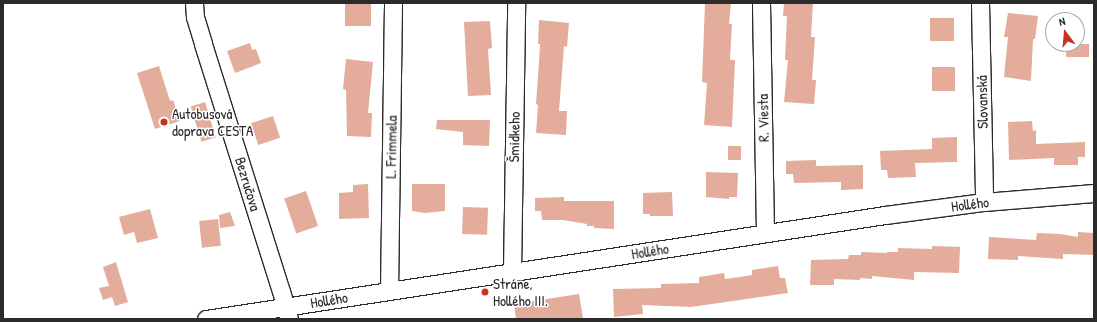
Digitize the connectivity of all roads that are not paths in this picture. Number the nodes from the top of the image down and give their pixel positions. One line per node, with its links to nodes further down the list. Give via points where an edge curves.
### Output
1 (194, 3): 11 (street, Bezručova, via 197,24)
2 (392, 3): 10 (street, L. Frimmela)
3 (516, 3): 9 (street, Šmidkeho)
4 (761, 3): 8 (street, R. Viesta)
5 (980, 3): 7 (street, Slovanská)
6 (1094, 193): 7 (street, Hollého)
7 (984, 202): 8 (street, Hollého)
8 (765, 233): 9 (street, Hollého)
9 (512, 272): 10 (street, Hollého)
10 (390, 291): 11 (street, Hollého)
11 (287, 313): 12 (street, Hollého)
12 (206, 319)

